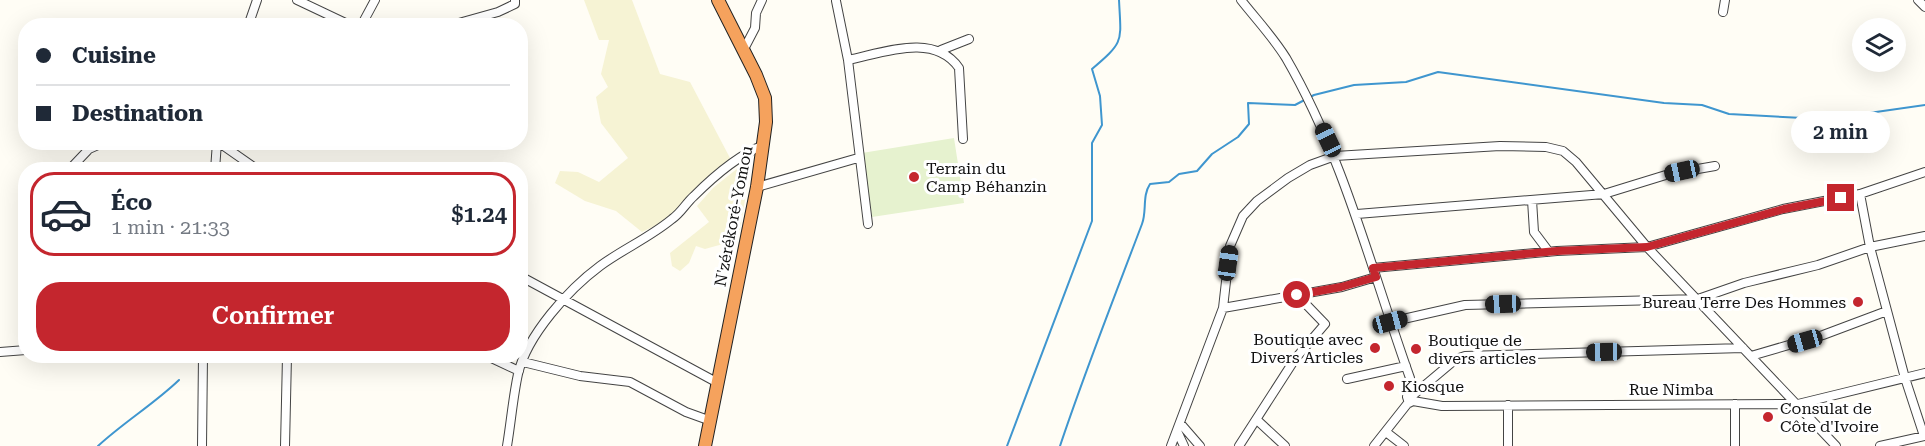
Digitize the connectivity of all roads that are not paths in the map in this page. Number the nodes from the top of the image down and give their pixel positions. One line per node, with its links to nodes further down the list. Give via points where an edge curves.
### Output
1 (257, 0): 13 (street)
2 (297, 0): 14 (street)
3 (375, 0): 15 (street)
4 (515, 0): 16 (street, via 515,4 498,12)
5 (718, 0): 19 (highway, N'zérékoré-Yomou)
6 (762, 0): 19 (street, via 755,28)
7 (1241, 0): 25 (street, via 1284,56)
8 (1725, 0): 12 (street)
9 (1918, 0): 11 (street)
10 (836, 1): 20 (street)
11 (1925, 7)
12 (1723, 12)
13 (251, 18)
14 (335, 18)
15 (365, 18)
16 (477, 18)
17 (969, 39): 18 (street)
18 (941, 50): 20 (street, via 909,48); 21 (street, via 959,68)
19 (743, 51): 22 (highway, N'zérékoré-Yomou, via 765,98)
20 (848, 60): 26 (street)
21 (963, 139)
22 (764, 145): 31 (highway, N'zérékoré-Yomou); 44 (street, via 721,172 651,236 574,286)
23 (88, 150): 27 (street)
24 (229, 150): 28 (street)
25 (1335, 156): 32 (street, via 1546,147 1563,151); 35 (street); 46 (street, via 1288,178 1243,216 1230,246)
26 (858, 158): 31 (street); 36 (street)
27 (77, 162)
28 (247, 162)
29 (1715, 166): 32 (street, via 1669,174)
30 (1925, 172): 33 (street)
31 (757, 187): 64 (highway, N'zérékoré-Yomou)
32 (1604, 194): 34 (street); 38 (street)
33 (1860, 194): 38 (street, via 1784,209); 39 (street)
34 (1532, 200): 35 (street); 40 (street, via 1534,232)
35 (1357, 214): 41 (street)
36 (868, 224)
37 (1925, 236): 39 (street)
38 (1647, 247): 40 (street); 45 (street)
39 (1870, 247): 45 (street, via 1818,266 1744,283); 47 (street)
40 (1549, 252): 41 (street)
41 (1375, 273): 43 (street, via 1341,287); 48 (street)
42 (528, 280): 44 (street)
43 (1297, 295): 46 (street); 69 (street, via 1325,324 1295,359)
44 (566, 299): 52 (street, via 538,332); 64 (street)
45 (1698, 299): 48 (street, via 1465,305); 49 (street)
46 (1223, 308): 71 (street)
47 (1887, 311): 53 (street); 62 (street)
48 (1390, 322): 59 (street)
49 (1743, 348): 53 (street); 65 (street, via 1465,356 1456,359)
50 (18, 351): 51 (street)
51 (0, 352)
52 (528, 352)
53 (1751, 357): 67 (street)
54 (203, 363): 74 (street)
55 (287, 363): 75 (street)
56 (502, 363): 60 (street)
57 (523, 363): 60 (street)
58 (527, 363): 70 (street, via 568,374 630,382)
59 (1406, 366): 63 (street); 65 (street)
60 (519, 371): 76 (street)
61 (1925, 373): 62 (street, Rue Nimba)
62 (1905, 378): 67 (street, Rue Nimba); 73 (street)
63 (1347, 379)
64 (718, 383): 70 (highway, N'zérékoré-Yomou)
65 (1411, 399): 68 (street, Rue Nimba, via 1442,406); 72 (street)
66 (1735, 404): 67 (street, Rue Nimba); 68 (street, Rue Nimba); 86 (street)
67 (1798, 404): 87 (street)
68 (1508, 405): 85 (street)
69 (1257, 420): 81 (street); 82 (street)
70 (711, 421): 77 (highway, N'zérékoré-Yomou)
71 (1179, 427): 78 (street); 79 (street); 80 (street)
72 (1386, 432): 83 (street); 84 (street)
73 (1924, 436): 88 (street)
74 (202, 446)
75 (285, 446)
76 (507, 446)
77 (705, 446)
78 (1171, 446)
79 (1184, 446)
80 (1200, 446)
81 (1239, 446)
82 (1285, 446)
83 (1374, 446)
84 (1404, 446)
85 (1508, 446)
86 (1735, 446)
87 (1836, 446)
88 (1880, 446)

